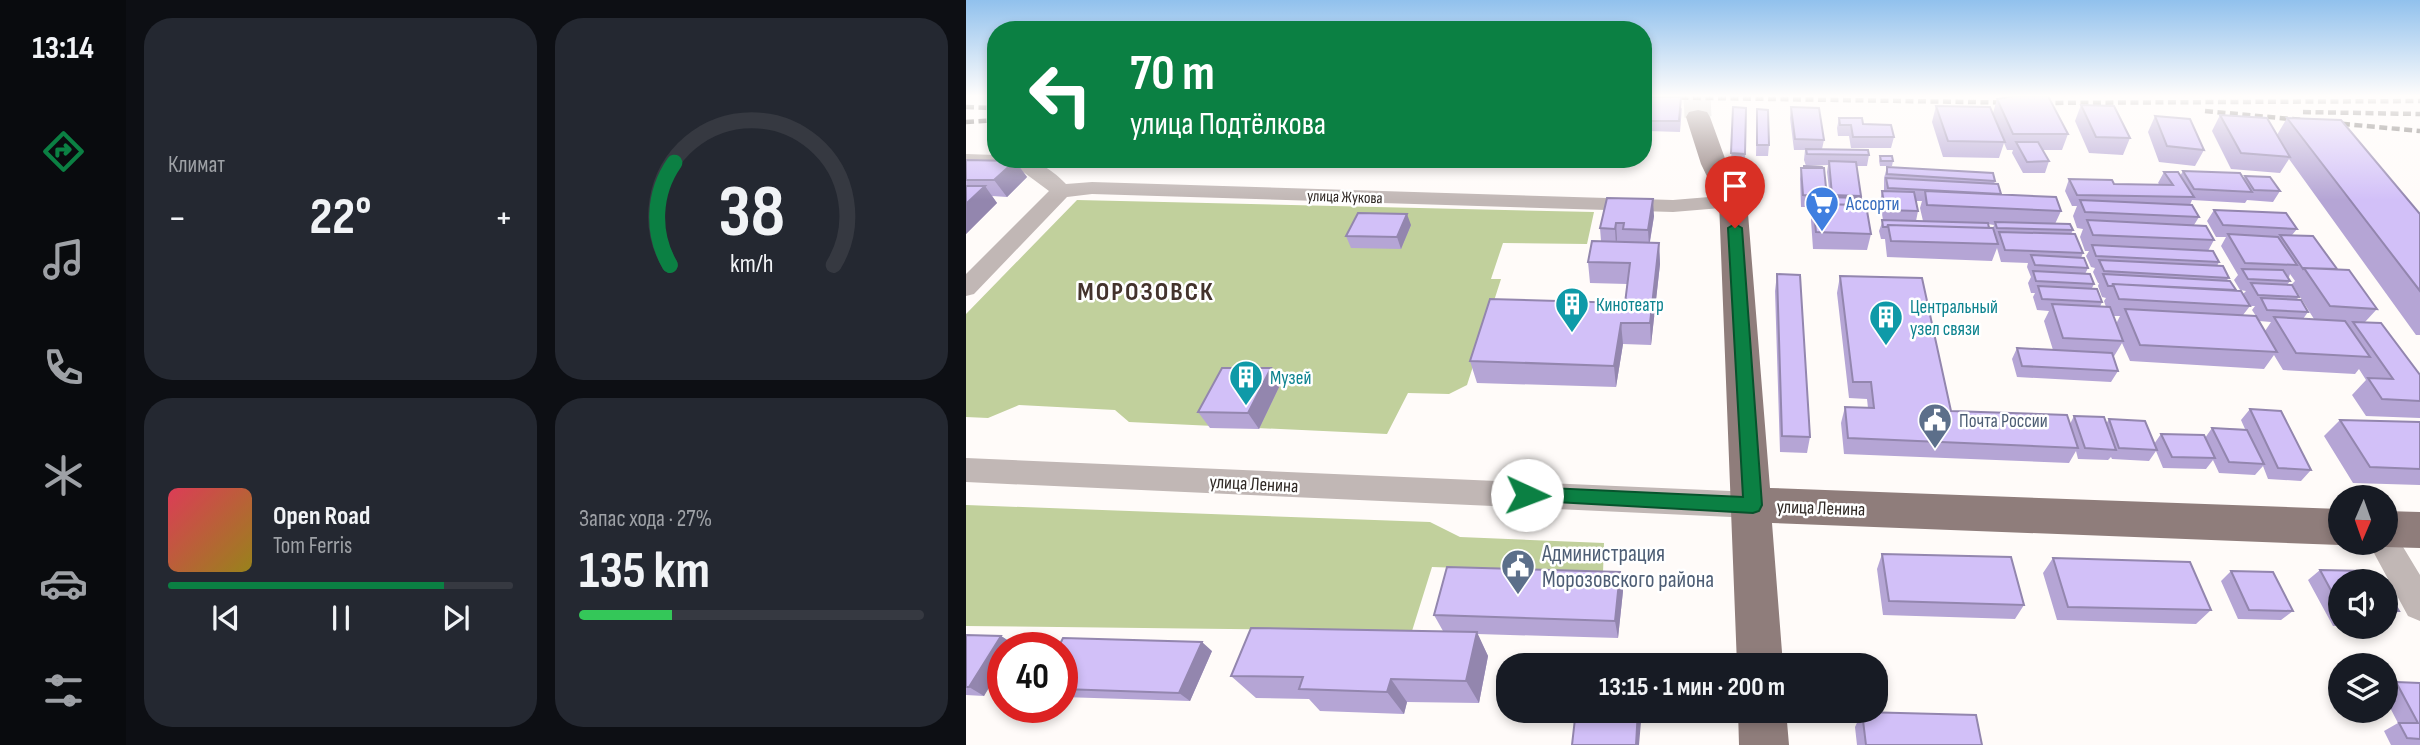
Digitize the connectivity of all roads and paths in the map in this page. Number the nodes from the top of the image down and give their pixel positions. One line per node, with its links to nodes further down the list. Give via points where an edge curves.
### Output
1 (1703, 131): 6 (main road)
2 (966, 160): 3 (street)
3 (987, 162)
4 (1035, 168): 5 (street, via 1045,172)
5 (1061, 191): 6 (street, улица Жукова, via 1092,188 1673,206); 7 (street)
6 (1733, 201): 9 (main road)
7 (966, 288)
8 (966, 470): 9 (street, улица Ленина)
9 (1753, 505): 10 (main road, улица Ленина); 15 (main road)
10 (2328, 527)
11 (2398, 529): 12 (main road)
12 (2420, 530)
13 (2391, 555): 14 (street)
14 (2420, 605)
15 (1759, 653)
16 (1763, 723): 17 (main road)
17 (1764, 745)

